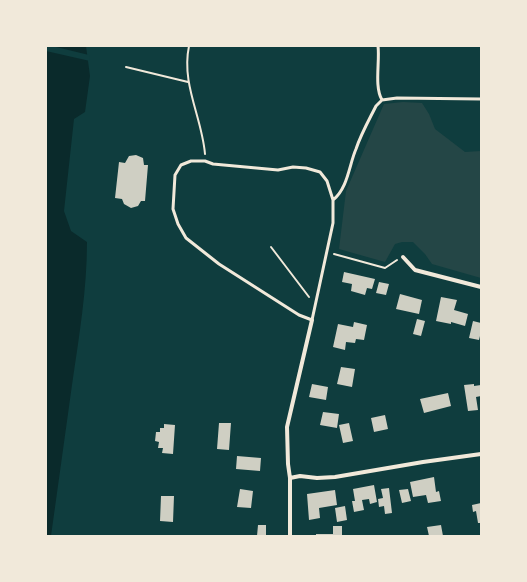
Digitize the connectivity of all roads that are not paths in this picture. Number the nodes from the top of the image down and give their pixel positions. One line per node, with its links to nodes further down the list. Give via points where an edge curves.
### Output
1 (378, 46): 2 (lane, via 378,87)
2 (382, 100): 3 (lane); 4 (lane, via 376,106 355,149 348,176 338,196)
3 (481, 100)
4 (333, 200): 7 (lane, via 333,224); 7 (lane, via 327,181 320,172 306,168 278,170 205,161 181,165 175,175 173,209 186,238 219,264 299,315)
5 (404, 257): 6 (street, via 415,270)
6 (481, 287)
7 (312, 320): 9 (street, via 287,427)
8 (481, 454): 9 (street, via 335,477)
9 (290, 478): 10 (street)
10 (290, 536)

